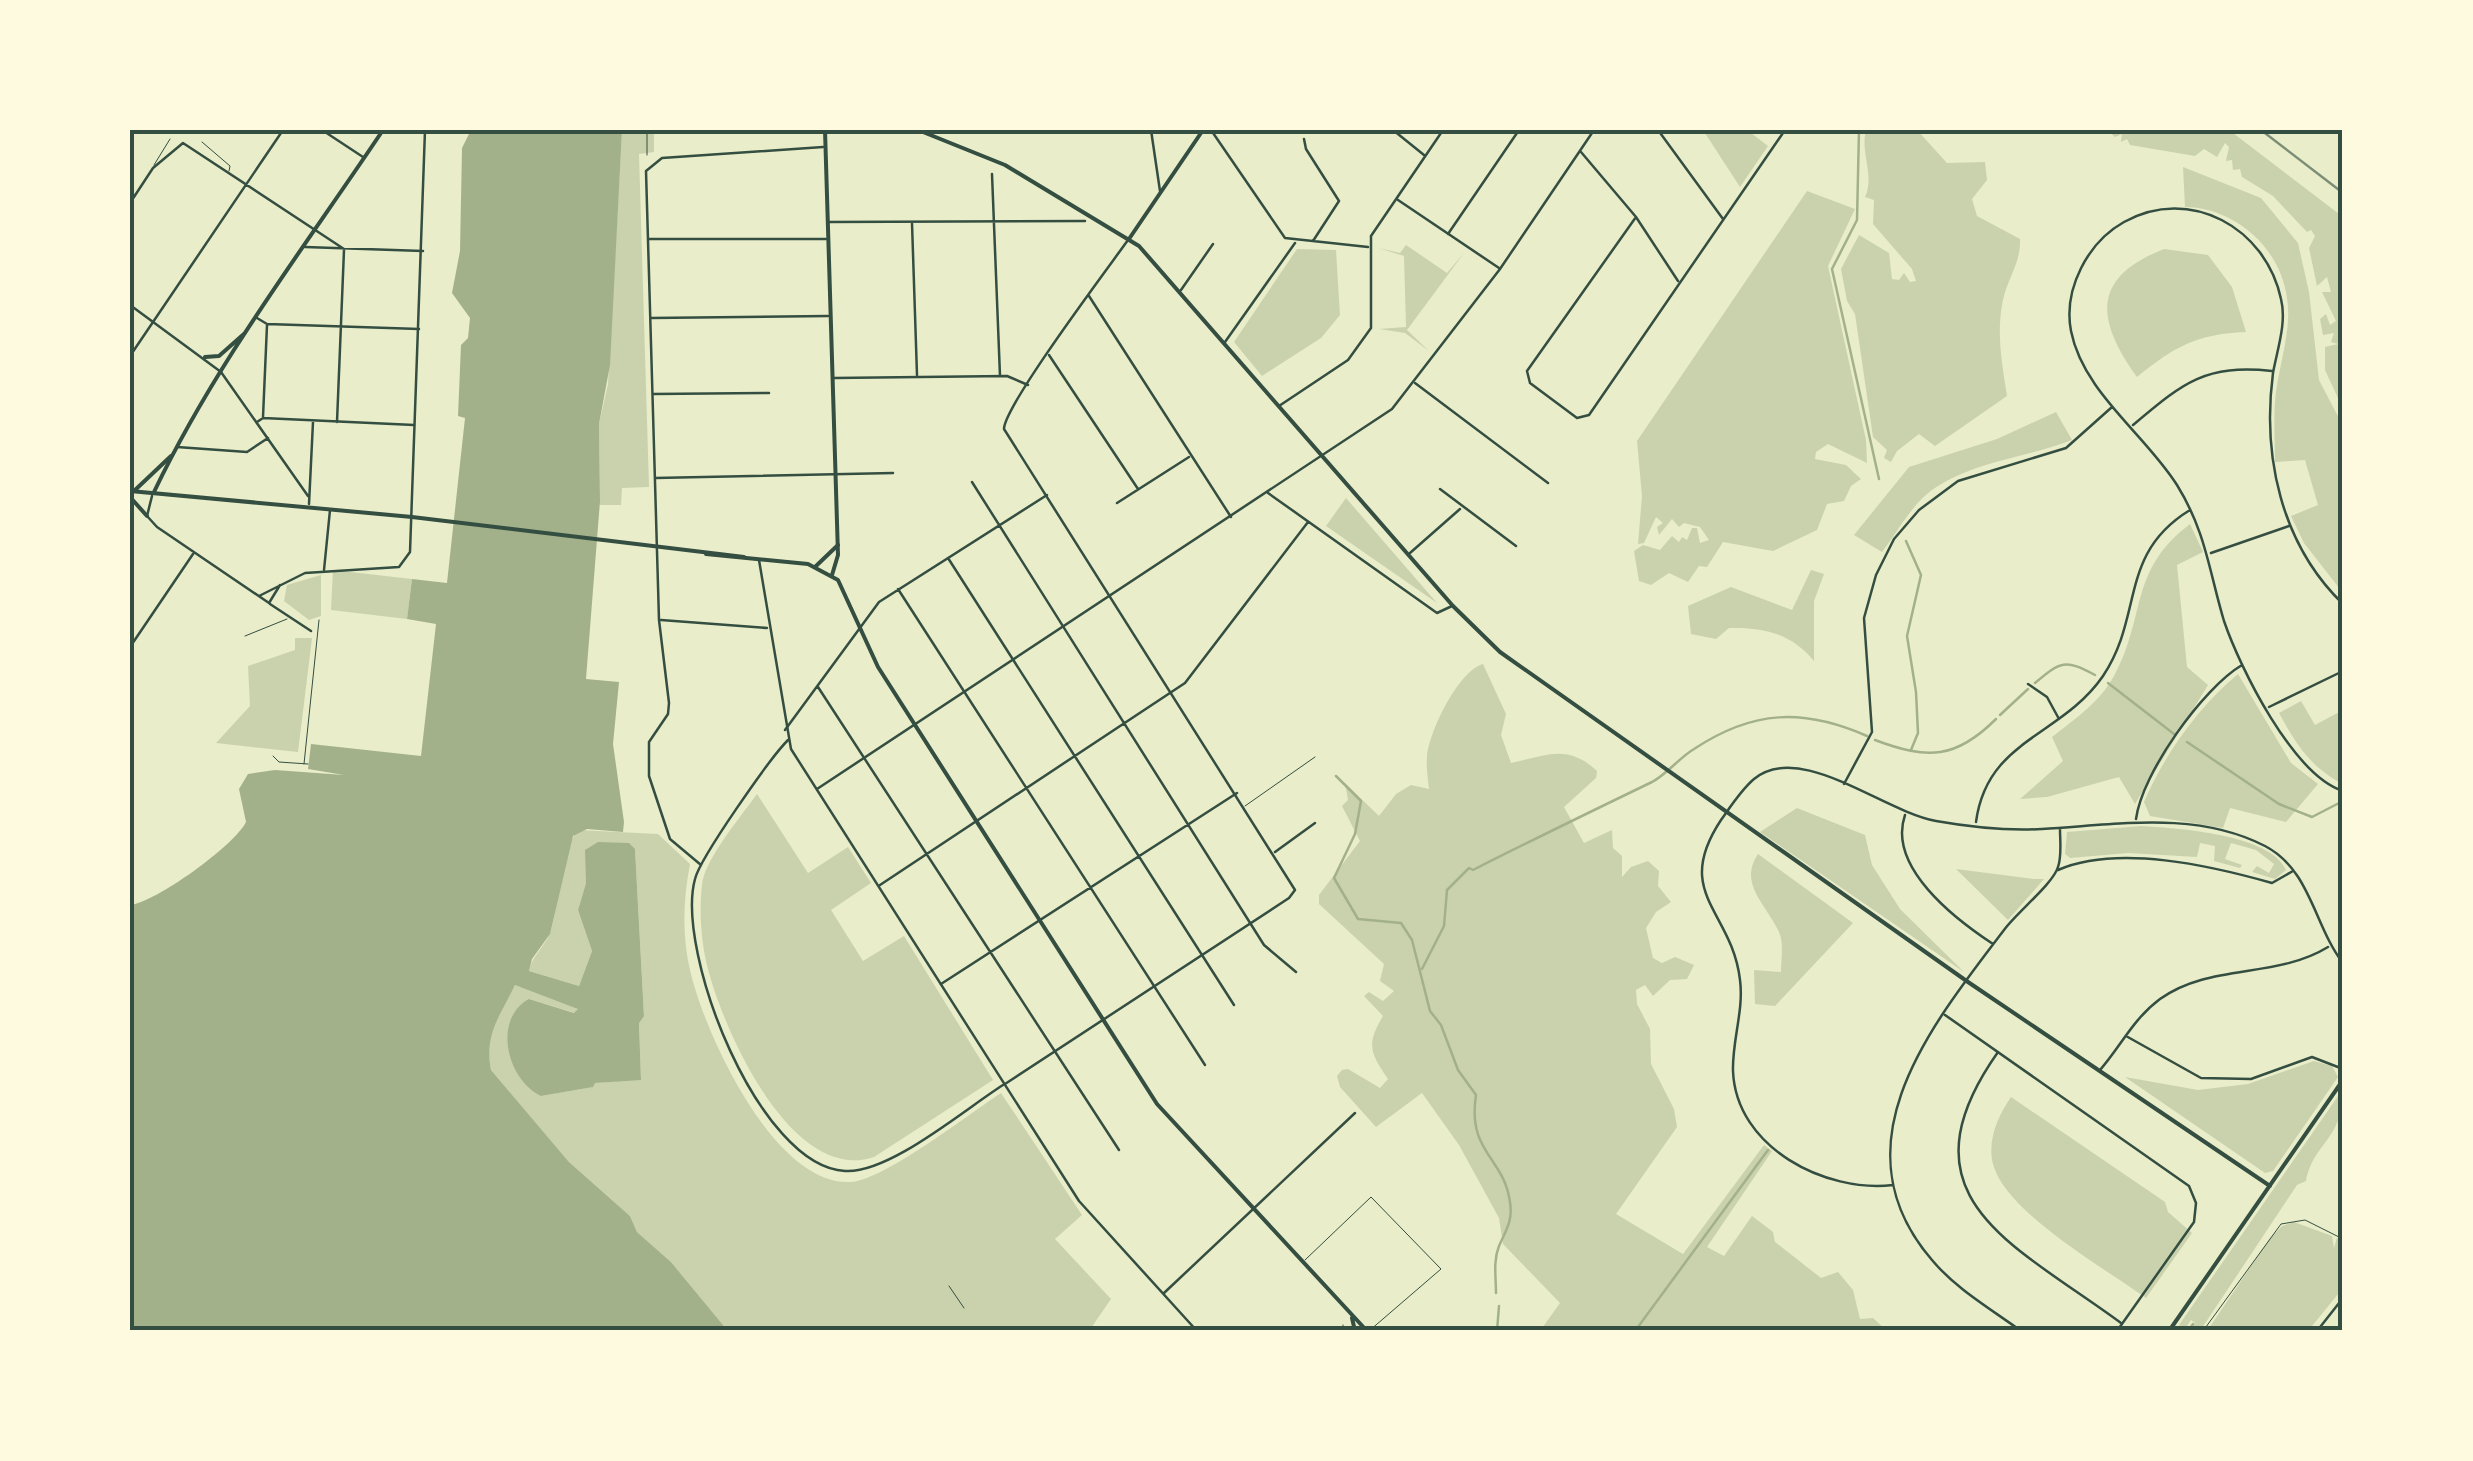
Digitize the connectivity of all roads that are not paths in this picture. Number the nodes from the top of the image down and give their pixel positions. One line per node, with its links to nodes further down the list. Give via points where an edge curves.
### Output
1 (283, 130): 28 (street)
2 (322, 130): 24 (street)
3 (383, 130): 24 (main road)
4 (424, 130): 49 (street)
5 (647, 130): 22 (lane)
6 (825, 130): 20 (main road)
7 (918, 130): 40 (main road, via 1005,165)
8 (1150, 130): 29 (street)
9 (1203, 130): 29 (main road)
10 (1211, 130): 43 (street, via 1285,238)
11 (1393, 130): 23 (street)
12 (1443, 130): 23 (street)
13 (1519, 130): 39 (street)
14 (1658, 130): 33 (street)
15 (1785, 130): 33 (street)
16 (1591, 131): 21 (street)
17 (170, 139): 25 (lane)
18 (1304, 140): 44 (street, via 1339,201)
19 (202, 142): 26 (lane)
20 (826, 146): 36 (main road); 41 (street, via 662,158 646,171)
21 (1580, 151): 32 (street); 50 (street)
22 (647, 155)
23 (1425, 156): 30 (street)
24 (364, 158): 38 (main road)
25 (153, 168): 26 (street, via 183,143); 31 (street)
26 (229, 171): 28 (street)
27 (992, 174): 34 (street)
28 (248, 182): 38 (street); 58 (street)
29 (1160, 192): 40 (main road)
30 (1396, 199): 39 (street); 47 (street)
31 (130, 203)
32 (1636, 217): 51 (street); 51 (street, via 1527,371 1530,383 1580,419 1589,415)
33 (1724, 220): 51 (street)
34 (992, 221): 35 (street); 37 (street); 69 (street)
35 (1084, 221)
36 (828, 222): 37 (street); 42 (main road)
37 (912, 222): 70 (street)
38 (316, 230): 46 (main road); 48 (street)
39 (1448, 234): 50 (street)
40 (1129, 238): 52 (main road); 53 (street)
41 (648, 239): 42 (street); 57 (street)
42 (828, 239): 55 (main road)
43 (1296, 242): 44 (street); 63 (street)
44 (1312, 242): 47 (street)
45 (1213, 244): 52 (street)
46 (305, 247): 48 (street); 56 (main road)
47 (1370, 248): 76 (street, via 1371,328 1348,360)
48 (344, 249): 49 (street); 60 (street)
49 (423, 251): 61 (street)
50 (1500, 269): 72 (street)
51 (1679, 282)
52 (1181, 291): 63 (main road)
53 (1089, 296): 64 (street); 87 (street)
54 (130, 305): 58 (street)
55 (830, 316): 57 (street); 71 (main road)
56 (257, 318): 59 (street); 62 (main road)
57 (650, 318): 75 (street)
58 (154, 322): 65 (street); 66 (street)
59 (267, 324): 60 (street); 78 (street)
60 (342, 324): 61 (street); 81 (street)
61 (420, 329): 82 (street)
62 (249, 330): 66 (main road, via 219,356); 68 (main road)
63 (1225, 342): 76 (main road)
64 (1049, 355): 73 (street); 95 (street)
65 (130, 356)
66 (206, 357): 68 (street)
67 (2274, 371): 77 (street, via 2283,303 2258,248 2204,211 2153,210 2102,238 2074,283 2074,344); 83 (street, via 2240,367 2196,376); 111 (street, via 2269,444)
68 (221, 372): 80 (street); 85 (main road)
69 (1000, 376): 70 (street); 73 (street)
70 (917, 377): 71 (street)
71 (832, 378): 90 (main road)
72 (1415, 383): 88 (street, via 1392,410); 93 (street)
73 (1028, 384): 99 (street, via 1003,424)
74 (770, 393): 75 (street)
75 (652, 394): 91 (street)
76 (1279, 406): 88 (main road)
77 (2113, 406): 83 (street); 157 (street, via 2066,448 1958,481 1894,539 1864,618 1872,732)
78 (263, 418): 79 (street); 80 (street)
79 (313, 421): 81 (street); 100 (street)
80 (257, 422): 84 (street)
81 (337, 422): 82 (street)
82 (416, 425): 107 (street)
83 (2132, 426): 105 (street)
84 (268, 438): 85 (street, via 256,450 238,452); 100 (street)
85 (175, 447): 86 (main road)
86 (170, 456): 96 (main road); 97 (main road)
87 (1190, 456): 95 (street); 108 (street)
88 (1323, 456): 98 (street); 117 (main road)
89 (893, 473): 90 (street)
90 (836, 476): 91 (street); 112 (main road)
91 (654, 478): 114 (street)
92 (972, 482): 110 (street)
93 (1548, 482)
94 (1440, 488): 103 (street)
95 (1138, 490): 101 (street)
96 (154, 492): 97 (main road); 102 (main road); 106 (street)
97 (131, 493): 106 (main road)
98 (1268, 493): 108 (street); 109 (street)
99 (1048, 495): 110 (street); 125 (street)
100 (308, 496): 102 (street)
101 (1117, 504)
102 (309, 506): 104 (main road)
103 (1462, 508): 113 (street); 117 (street)
104 (330, 509): 107 (main road); 121 (street)
105 (2190, 510): 116 (street); 148 (street, via 2146,551 2114,658)
106 (147, 516): 115 (street)
107 (412, 516): 114 (main road); 121 (street, via 410,552 399,566)
108 (1230, 517): 125 (street)
109 (1308, 522): 129 (street, via 1437,613); 146 (street)
110 (999, 525): 118 (street); 135 (street)
111 (2290, 526): 116 (street); 128 (street)
112 (838, 546): 120 (main road); 122 (main road)
113 (1516, 546)
114 (656, 549): 119 (main road); 132 (street)
115 (194, 552): 126 (street); 139 (street)
116 (2210, 553): 141 (street, via 2223,617)
117 (1408, 554): 129 (main road)
118 (948, 558): 124 (street); 140 (street)
119 (758, 559): 120 (main road); 133 (street)
120 (816, 566): 122 (main road)
121 (324, 570): 123 (street)
122 (832, 574): 134 (main road)
123 (281, 584): 126 (street); 127 (street)
124 (898, 588): 134 (street); 145 (street)
125 (1112, 595): 135 (street); 146 (street)
126 (258, 596): 127 (street)
127 (269, 603): 130 (street)
128 (2343, 604)
129 (1452, 606): 163 (main road, via 1511,660)
130 (290, 617): 136 (street); 138 (lane)
131 (319, 620): 137 (lane)
132 (659, 620): 133 (street); 174 (street, via 669,709 649,742 650,776 670,839)
133 (768, 628): 151 (street)
134 (858, 628): 144 (street); 149 (main road)
135 (1062, 628): 140 (street); 150 (street)
136 (311, 631): 137 (lane)
137 (318, 635): 153 (lane, via 306,764)
138 (246, 636)
139 (130, 647)
140 (1013, 660): 145 (street); 155 (street)
141 (2242, 665): 147 (street); 165 (street, via 2212,687 2155,770)
142 (2343, 671): 147 (street)
143 (2028, 684): 148 (street, via 2047,697)
144 (818, 687): 151 (street); 154 (street)
145 (965, 692): 149 (street); 159 (street)
146 (1173, 693): 150 (street); 161 (street)
147 (2268, 708): 160 (street, via 2302,761)
148 (2060, 720): 168 (street, via 1991,772)
149 (915, 725): 154 (street); 166 (main road)
150 (1124, 726): 155 (street); 169 (street)
151 (785, 730): 152 (street)
152 (788, 740): 158 (street); 174 (street)
153 (273, 756)
154 (867, 756): 158 (street); 172 (street)
155 (1076, 756): 159 (street); 173 (street)
156 (1315, 757): 162 (lane)
157 (1844, 784): 163 (street, via 1809,767 1771,770 1747,786); 164 (street)
158 (817, 789): 177 (street)
159 (1028, 790): 166 (street); 178 (street)
160 (2343, 790)
161 (1237, 793): 162 (street); 169 (street)
162 (1245, 806): 171 (street)
163 (1726, 813): 187 (main road); 203 (street, via 1708,842 1700,876 1738,966 1733,1072 1740,1101 1766,1141 1807,1170 1851,1187)
164 (1906, 813): 168 (street); 181 (street, via 1901,838 1912,864 1955,917)
165 (2136, 820): 170 (street); 176 (street, via 2238,836 2272,850)
166 (977, 823): 172 (street); 179 (main road)
167 (1315, 823): 171 (street)
168 (1976, 824): 170 (street)
169 (1188, 825): 173 (street); 180 (street)
170 (2060, 828): 175 (street)
171 (1275, 852): 180 (street, via 1294,884 1292,896)
172 (929, 853): 177 (street); 183 (street)
173 (1139, 856): 178 (street); 184 (street)
174 (701, 865): 200 (street, via 694,882 695,940 723,1038 766,1113 806,1154 834,1170 872,1168)
175 (2058, 870): 176 (street, via 2158,860 2272,883); 181 (street)
176 (2294, 870): 182 (street)
177 (880, 885): 188 (street)
178 (1090, 888): 179 (street); 189 (street)
179 (1040, 920): 183 (street); 192 (main road)
180 (1250, 924): 184 (street); 186 (street)
181 (1994, 945): 187 (street)
182 (2330, 946): 185 (street); 193 (street, via 2288,966 2211,976 2176,989)
183 (991, 952): 188 (street); 194 (street)
184 (1202, 955): 189 (street); 190 (street)
185 (2343, 963)
186 (1296, 972)
187 (1968, 982): 191 (street); 198 (main road)
188 (941, 984): 200 (street)
189 (1153, 986): 192 (street); 196 (street)
190 (1234, 1005)
191 (1944, 1014): 195 (street); 203 (street, via 1910,1068 1896,1106)
192 (1104, 1019): 194 (street); 205 (main road, via 1157,1104)
193 (2125, 1035): 197 (street, via 2201,1078 2251,1079 2312,1058); 198 (street)
194 (1055, 1052): 200 (street); 202 (street)
195 (1998, 1052): 213 (street, via 1959,1125 1956,1151 1966,1190 1996,1230); 213 (street, via 2189,1186 2194,1222)
196 (1205, 1065)
197 (2343, 1069)
198 (2100, 1071): 204 (main road)
199 (2343, 1080): 204 (main road)
200 (1005, 1084): 209 (street, via 1079,1200)
201 (1355, 1112): 205 (street)
202 (1120, 1150)
203 (1893, 1185): 219 (street, via 1934,1263)
204 (2270, 1186): 221 (main road)
205 (1254, 1210): 207 (main road); 209 (street)
206 (2343, 1239): 222 (lane, via 2305,1220 2281,1224)
207 (1303, 1262): 212 (main road); 218 (lane, via 1372,1197 1392,1217 1441,1270)
208 (949, 1286): 211 (lane)
209 (1163, 1294): 215 (street)
210 (2343, 1298): 223 (street)
211 (964, 1308)
212 (1350, 1313): 217 (main road); 218 (main road)
213 (2122, 1324): 220 (street)
214 (1343, 1325): 216 (lane)
215 (1197, 1331)
216 (1343, 1331)
217 (1355, 1331)
218 (1368, 1331)
219 (2022, 1331)
220 (2117, 1331)
221 (2169, 1331)
222 (2203, 1331)
223 (2317, 1331)

